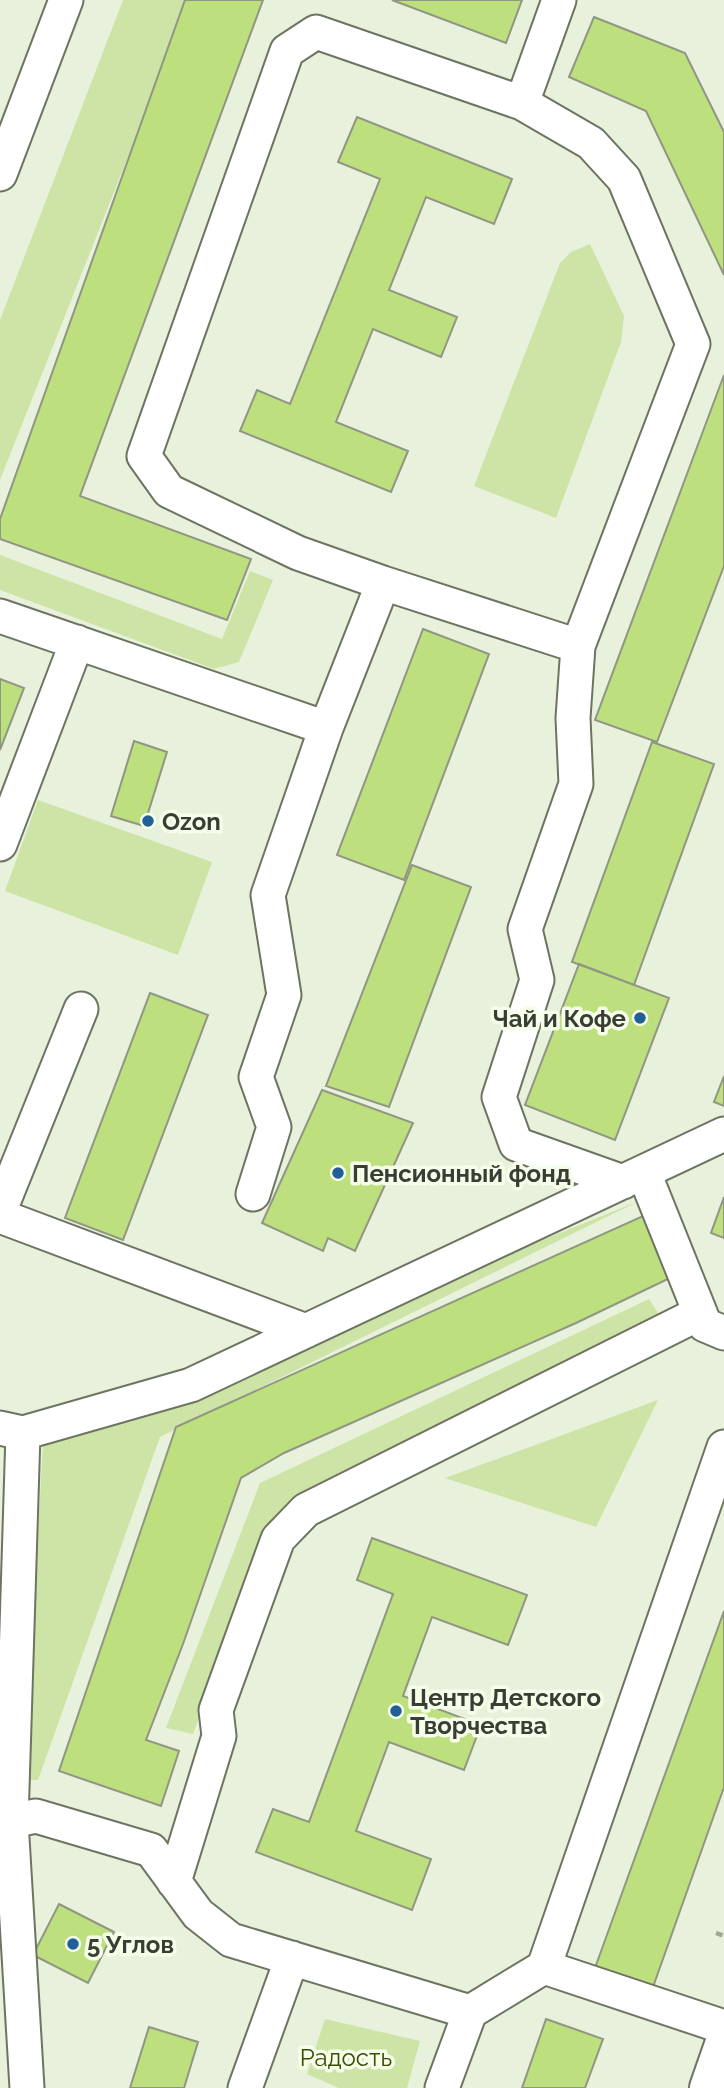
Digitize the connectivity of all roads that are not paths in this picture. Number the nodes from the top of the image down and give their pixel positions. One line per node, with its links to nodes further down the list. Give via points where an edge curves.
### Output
1 (66, 0): 4 (street)
2 (559, 0): 3 (street)
3 (522, 103): 5 (street, via 316,32 288,51 144,456 169,491 298,553); 8 (street, via 591,143 624,179 693,344)
4 (0, 174)
5 (383, 583): 8 (street); 9 (street)
6 (0, 616): 7 (street)
7 (77, 642): 9 (street); 10 (street)
8 (578, 646): 13 (street, via 573,718 576,784 525,929 537,980 499,1097 516,1144)
9 (326, 728): 14 (street, via 268,895 284,995 256,1077 274,1127)
10 (0, 844)
11 (81, 1009): 15 (street)
12 (724, 1133): 13 (street)
13 (632, 1178): 17 (street, via 644,1173); 18 (street)
14 (253, 1194)
15 (0, 1210)
16 (0, 1216): 18 (street)
17 (712, 1323): 22 (street, via 306,1510 278,1539 216,1710 219,1736)
18 (306, 1331): 19 (street, via 191,1385)
19 (12, 1431): 21 (street)
20 (724, 1447): 24 (street)
21 (11, 1821): 22 (street, via 36,1816 151,1850); 28 (street)
22 (174, 1882): 23 (street, via 198,1914 231,1940)
23 (292, 1958): 25 (street); 29 (street)
24 (544, 1967): 25 (street); 26 (street)
25 (470, 2012): 30 (street)
26 (724, 2028)
27 (724, 2045): 31 (main road)
28 (27, 2088)
29 (245, 2088)
30 (442, 2088)
31 (709, 2088)

